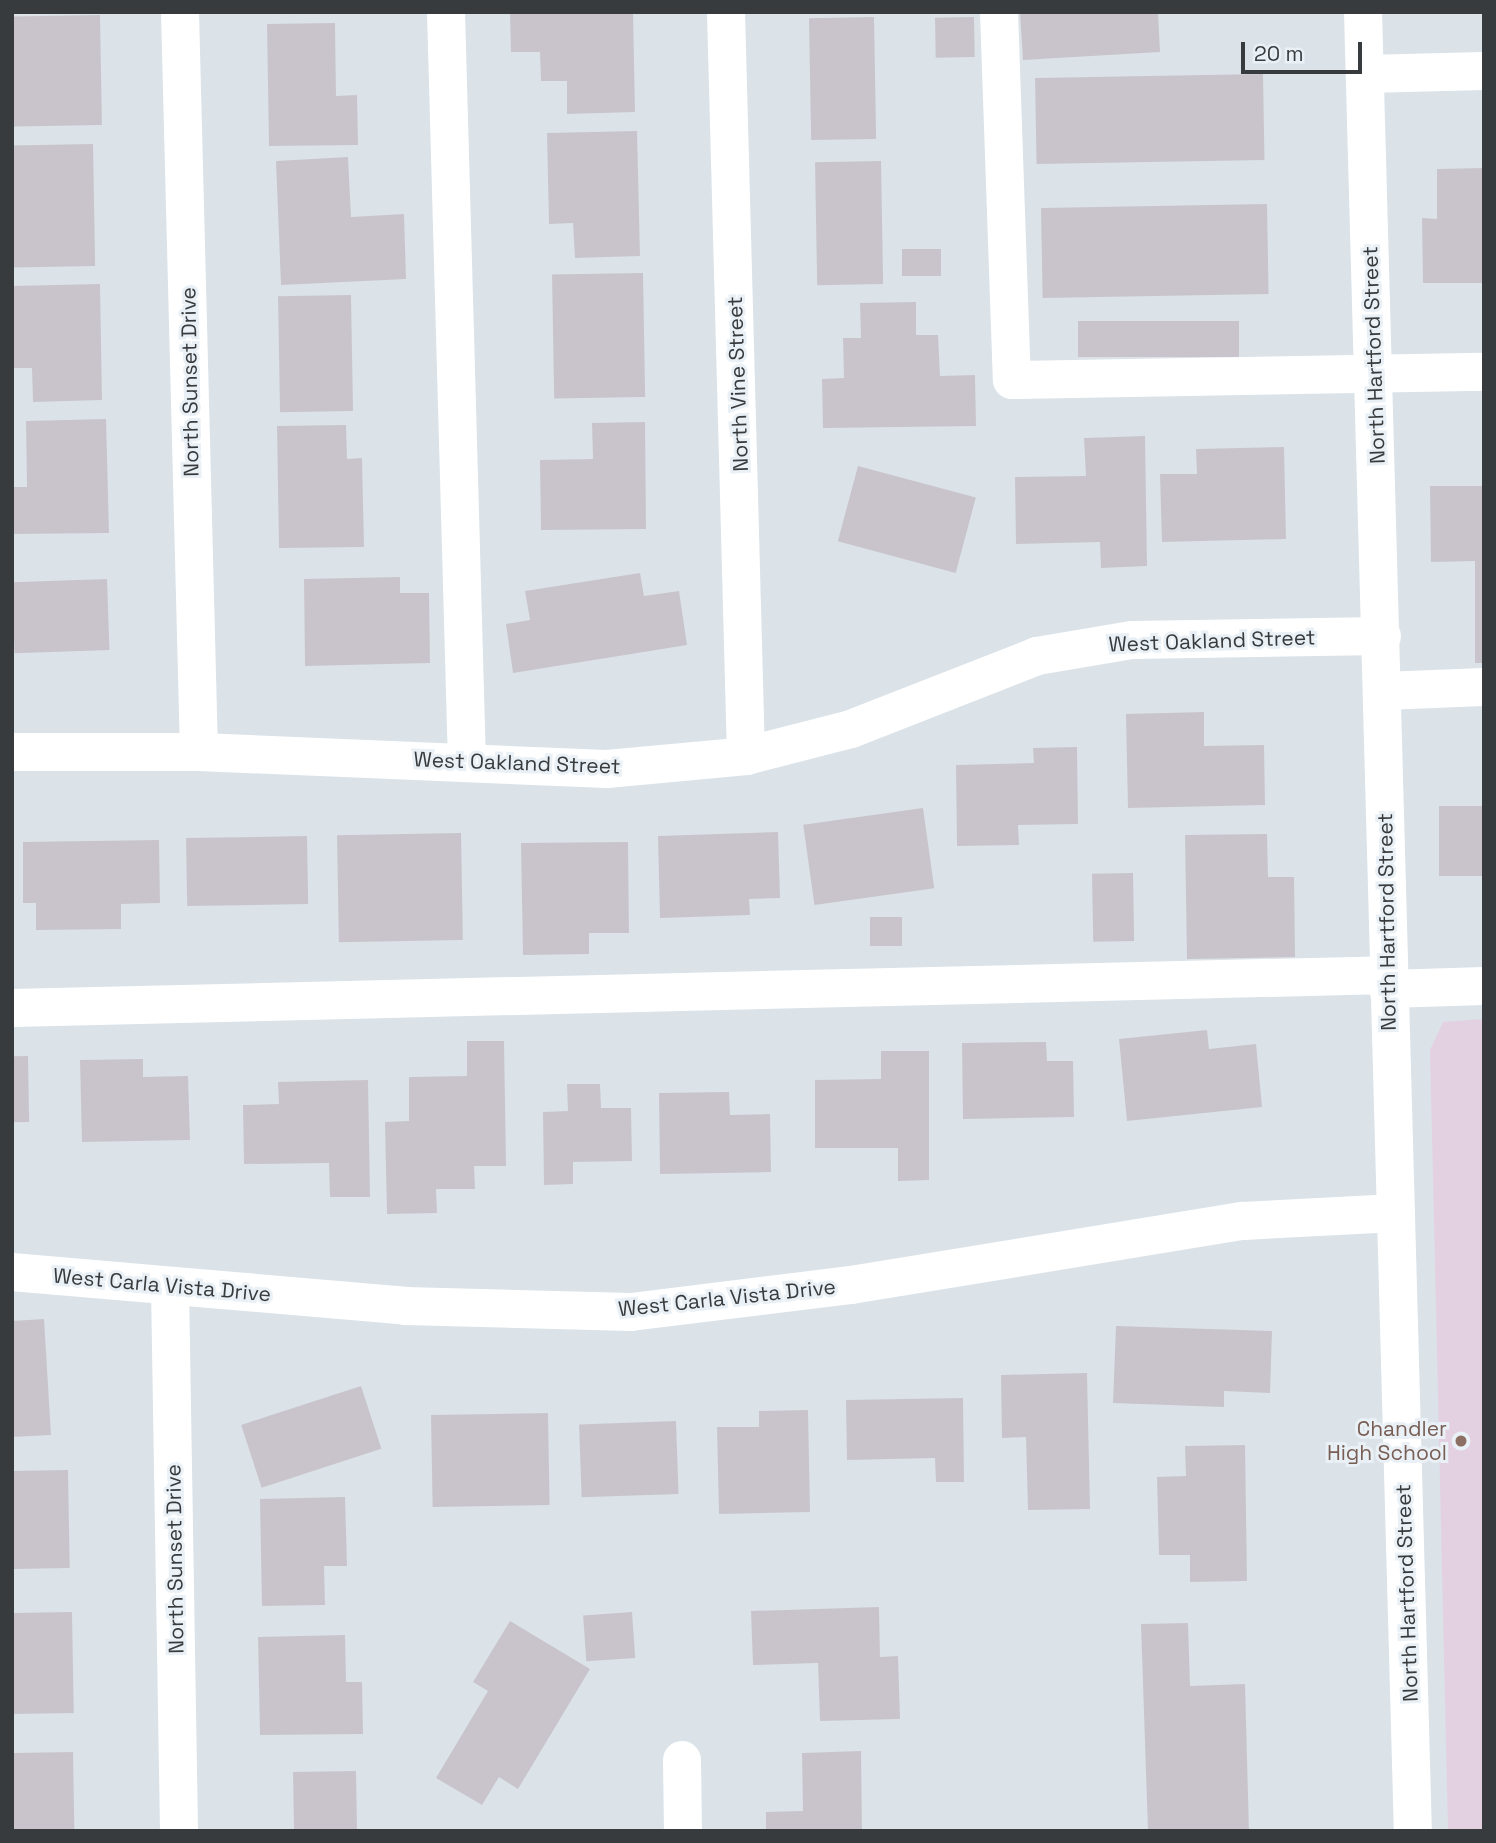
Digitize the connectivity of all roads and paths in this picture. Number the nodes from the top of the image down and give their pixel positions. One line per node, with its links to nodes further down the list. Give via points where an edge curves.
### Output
1 (180, 12): 14 (street, North Sunset Drive)
2 (446, 12): 16 (street)
3 (726, 12): 15 (street, North Vine Street)
4 (999, 12): 9 (street, via 1012,380)
5 (1363, 12): 7 (street, North Hartford Street)
6 (1484, 71): 7 (street)
7 (1366, 74): 9 (street, North Hartford Street)
8 (1484, 372): 9 (street)
9 (1375, 374): 10 (street, North Hartford Street)
10 (1382, 636): 12 (street, North Hartford Street); 15 (street, West Oakland Street, via 1132,640 1037,656 865,726)
11 (1484, 687): 12 (street)
12 (1382, 691): 17 (street, North Hartford Street)
13 (12, 752): 14 (street, West Oakland Street)
14 (199, 752): 16 (street, West Oakland Street)
15 (746, 756): 16 (street, West Oakland Street, via 607,769)
16 (467, 763)
17 (1388, 982): 18 (street); 19 (street); 20 (street, North Hartford Street)
18 (1484, 986)
19 (12, 1008)
20 (1396, 1213): 22 (street, West Carla Vista Drive, via 1243,1221 851,1285 631,1312 405,1306); 26 (street, North Hartford Street)
21 (12, 1272): 22 (street, West Carla Vista Drive)
22 (170, 1287): 24 (street, North Sunset Drive)
23 (682, 1760): 25 (street)
24 (180, 1831)
25 (683, 1831)
26 (1413, 1831)

